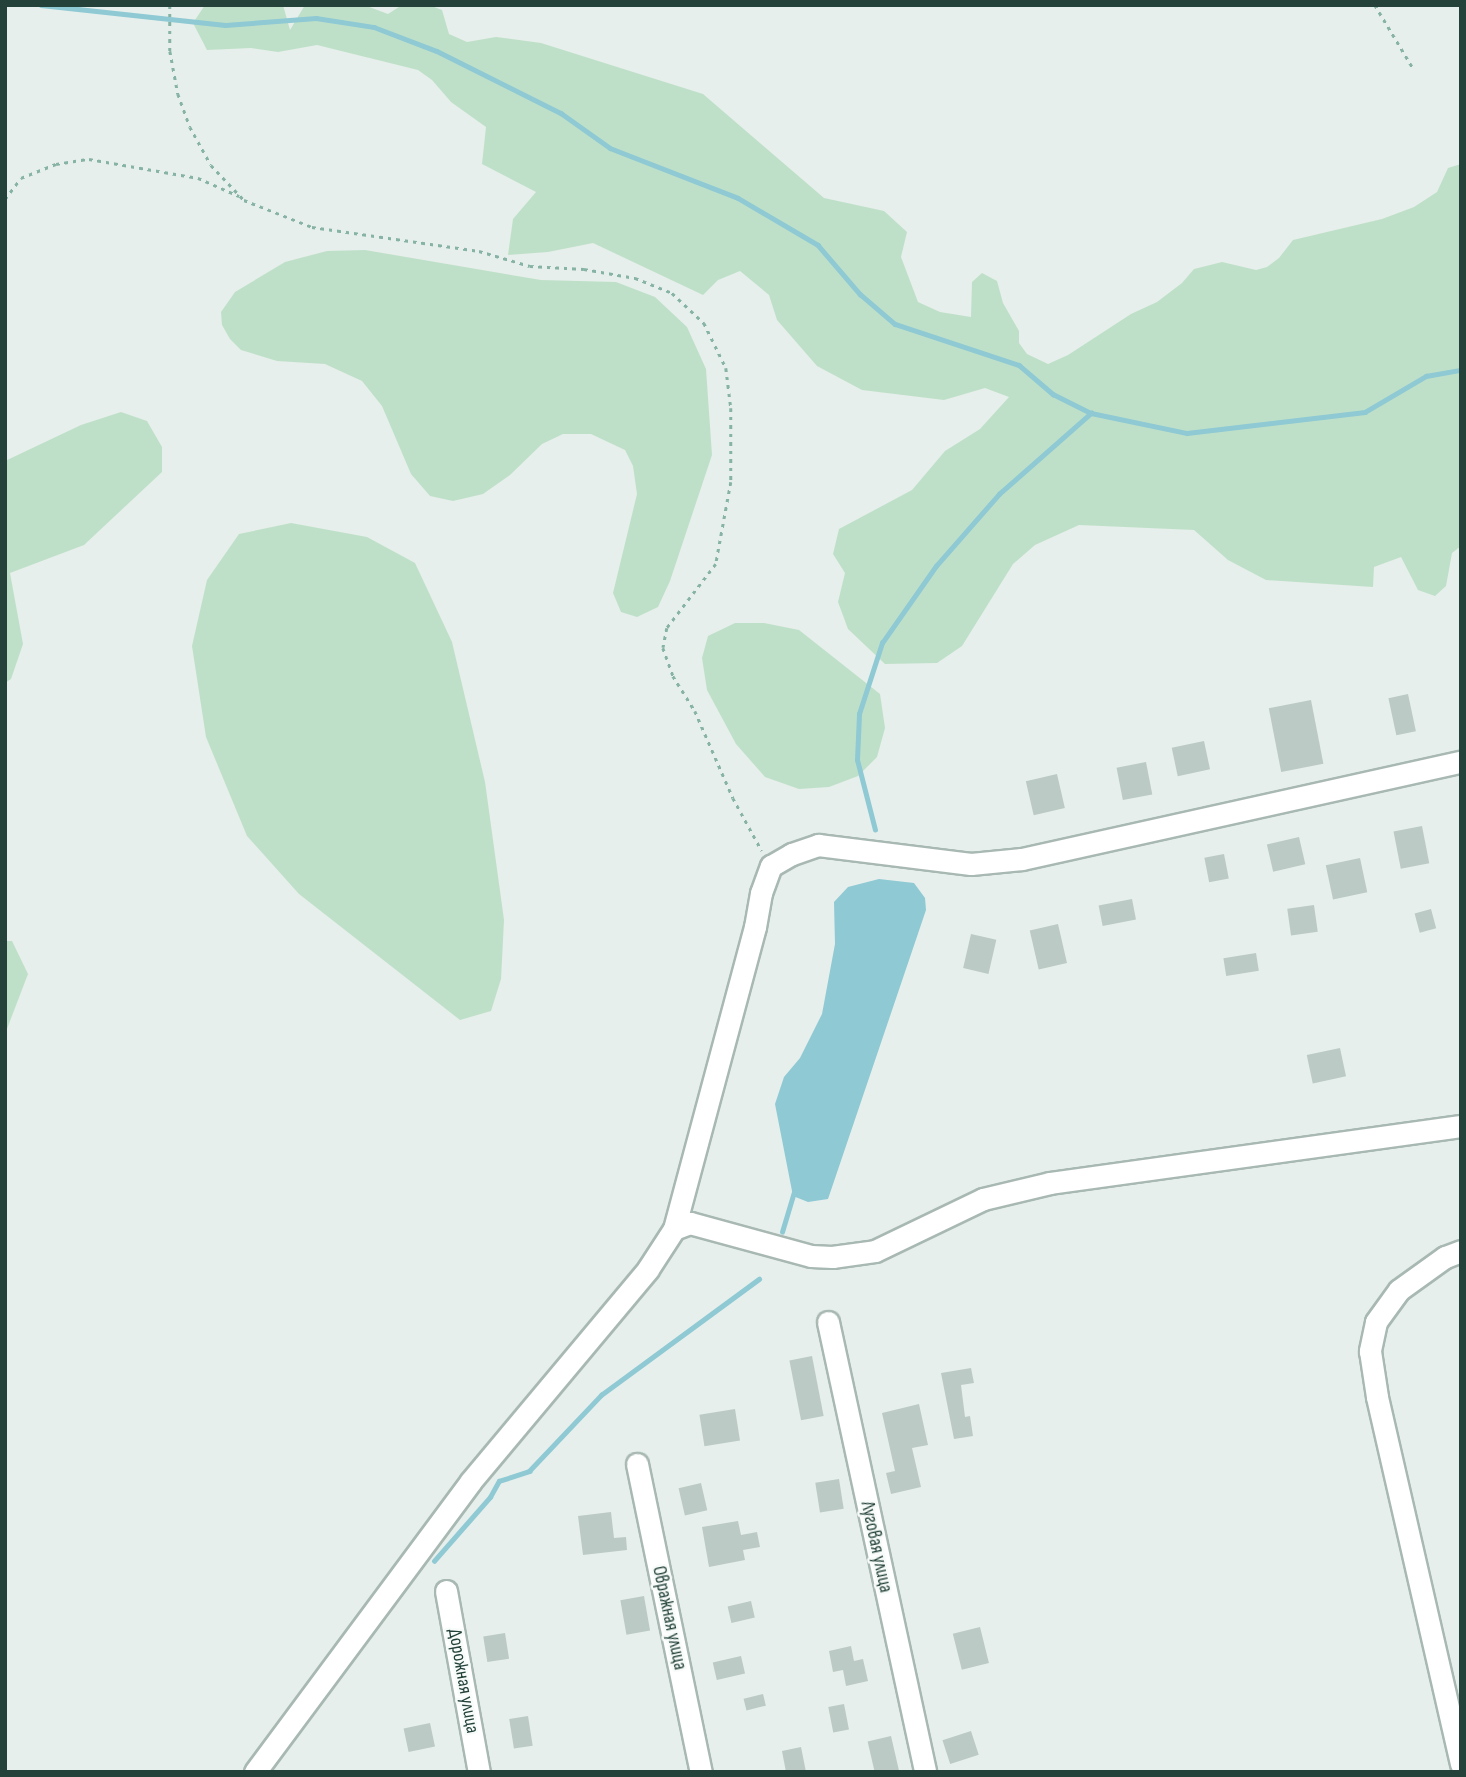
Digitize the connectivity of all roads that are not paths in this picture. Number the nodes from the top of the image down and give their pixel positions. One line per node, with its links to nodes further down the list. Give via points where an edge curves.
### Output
1 (1461, 762): 3 (street, via 1022,859 971,864 818,845 792,853 771,866 761,892)
2 (1461, 1126): 3 (street, via 1051,1183 983,1199 875,1251 811,1256 690,1223)
3 (674, 1229): 9 (street, via 648,1269 471,1481)
4 (1461, 1251): 8 (street, via 1399,1290 1376,1322 1370,1351)
5 (828, 1322): 12 (street, Луговая улица)
6 (637, 1464): 11 (street, Овражная улица)
7 (446, 1591): 10 (street, Дорожная улица)
8 (1461, 1765)
9 (256, 1772)
10 (479, 1772)
11 (701, 1772)
12 (925, 1772)

